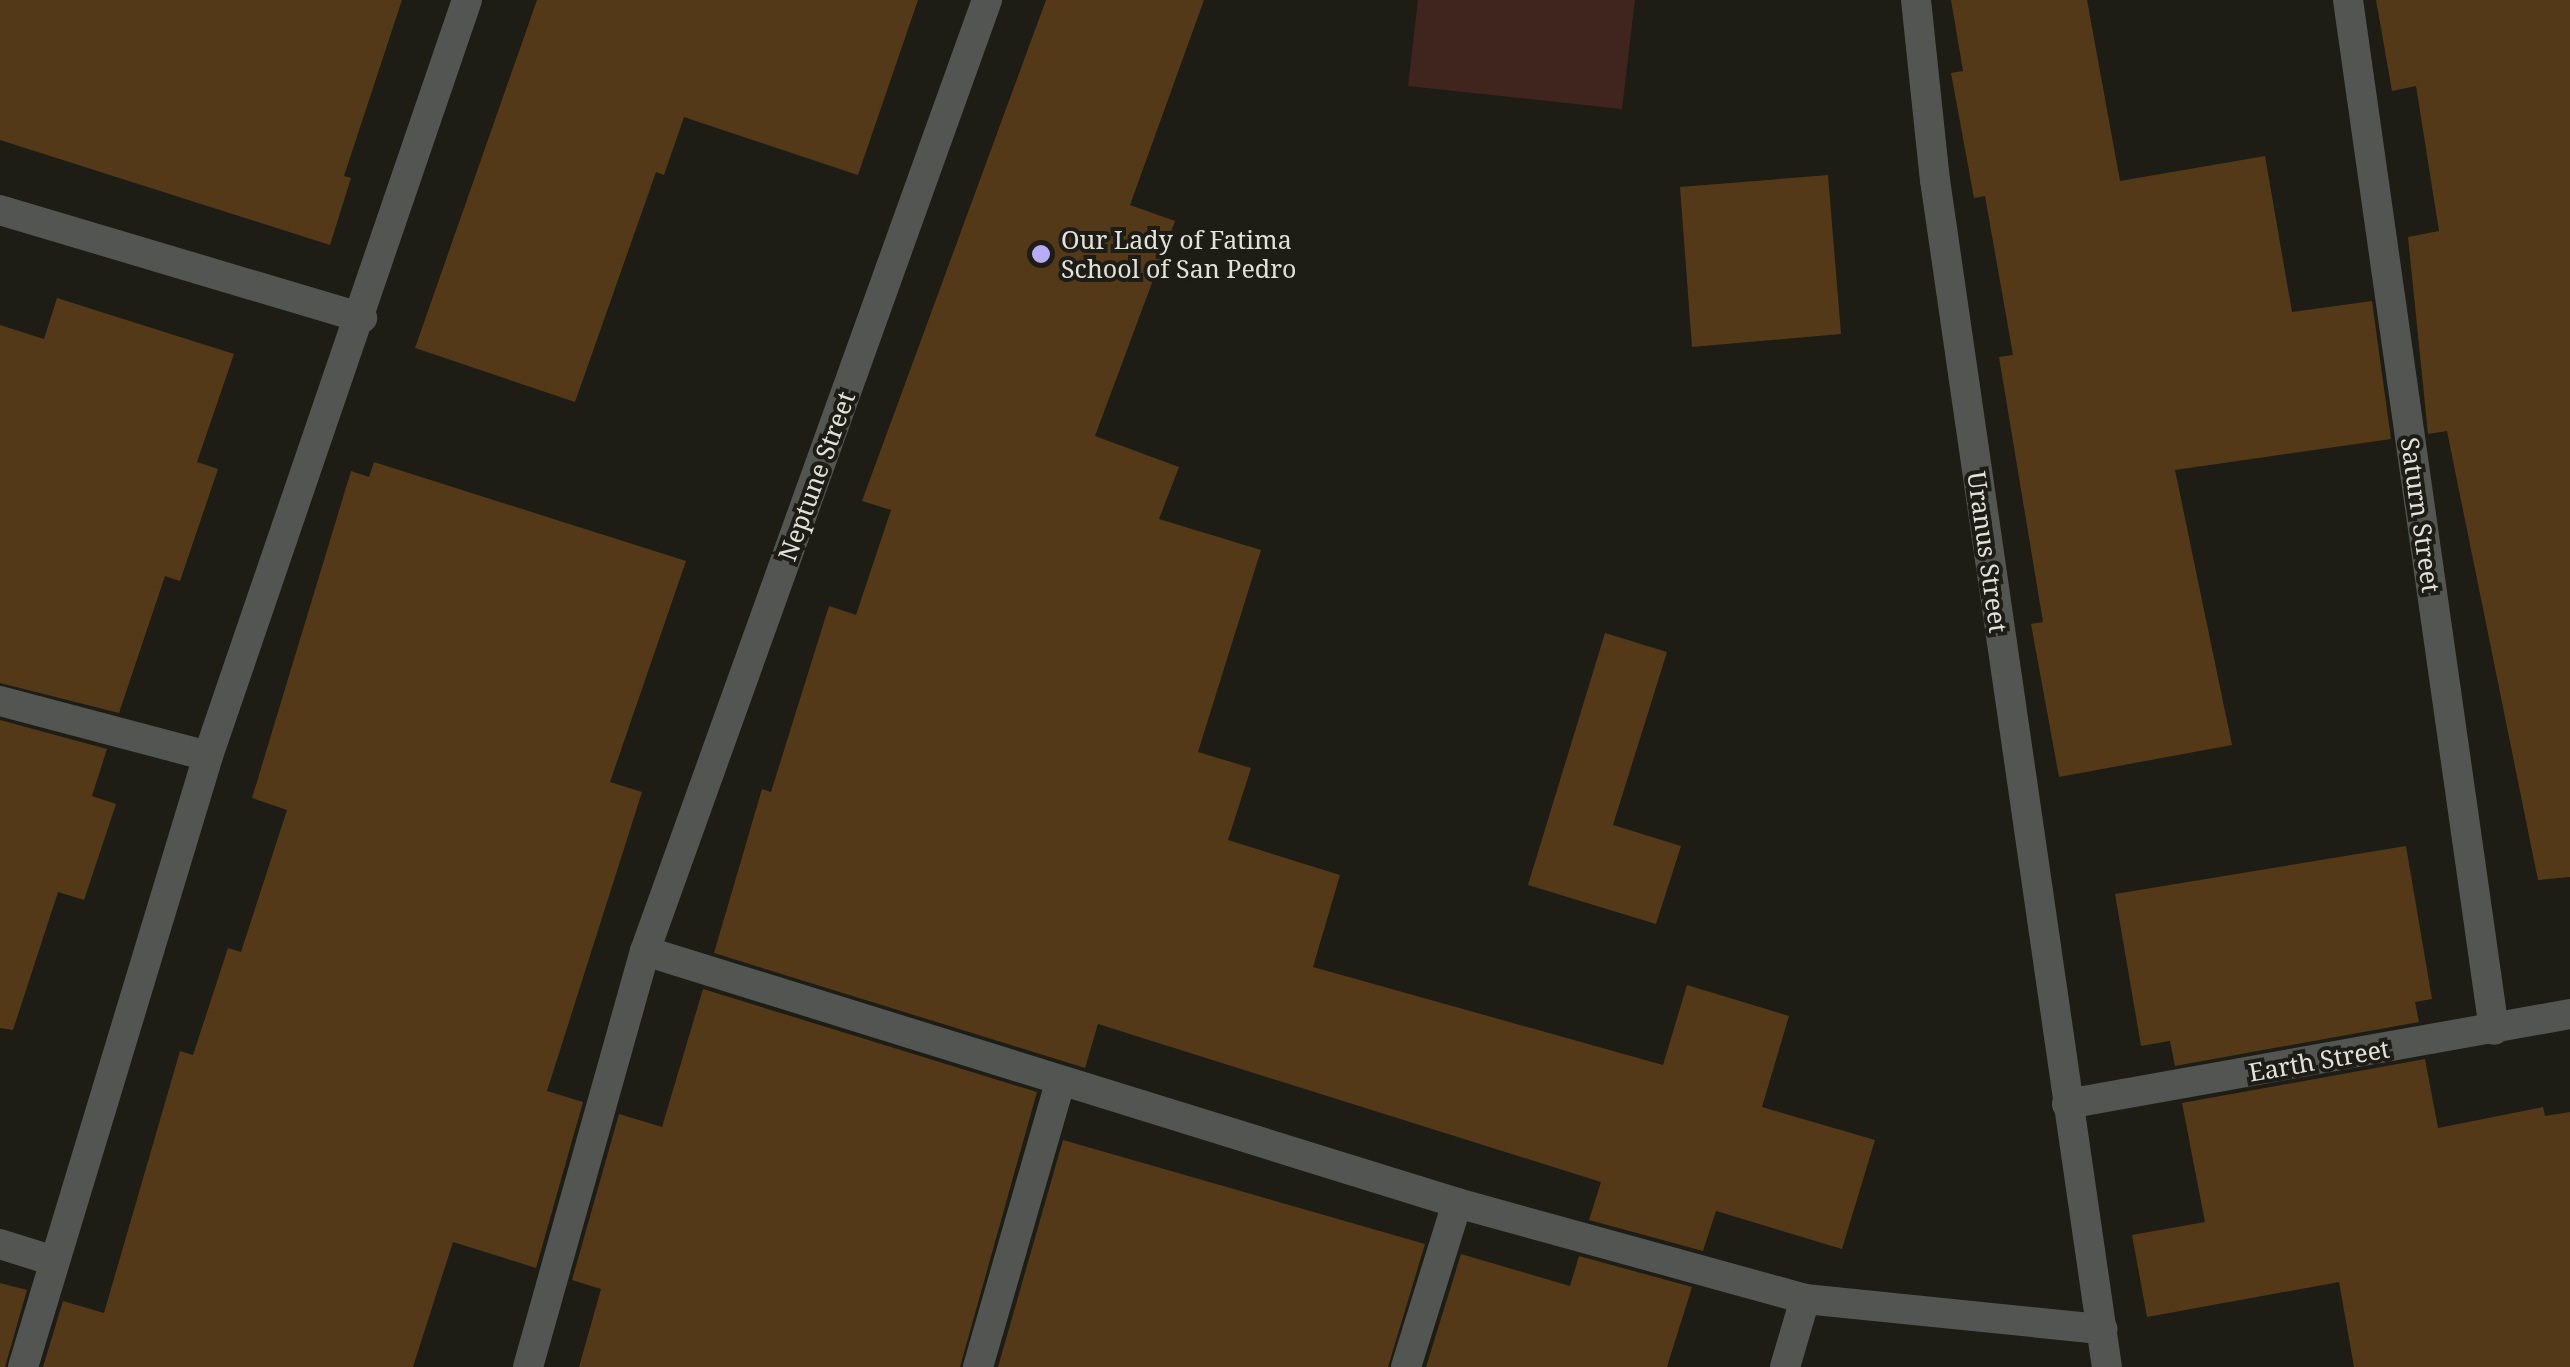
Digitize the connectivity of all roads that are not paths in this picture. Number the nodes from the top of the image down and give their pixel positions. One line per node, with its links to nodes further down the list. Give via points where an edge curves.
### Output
1 (467, 0): 6 (street)
2 (987, 0): 9 (street, Neptune Street)
3 (1916, 0): 13 (street, Uranus Street)
4 (2348, 0): 11 (street, Saturn Street)
5 (0, 210): 6 (street)
6 (362, 318): 8 (street)
7 (0, 701): 8 (street)
8 (208, 756): 16 (street)
9 (645, 951): 12 (street); 20 (street, Neptune Street)
10 (2570, 1014): 11 (street, Earth Street)
11 (2494, 1030): 13 (street, Earth Street)
12 (1060, 1082): 14 (street); 21 (street)
13 (2067, 1104): 18 (street, Uranus Street)
14 (1456, 1204): 17 (street); 22 (street)
15 (0, 1244): 16 (street)
16 (54, 1261): 19 (street)
17 (1805, 1299): 18 (street); 23 (street)
18 (2102, 1329): 24 (street, Uranus Street)
19 (24, 1367)
20 (528, 1367)
21 (978, 1367)
22 (1406, 1367)
23 (1785, 1367)
24 (2107, 1367)

